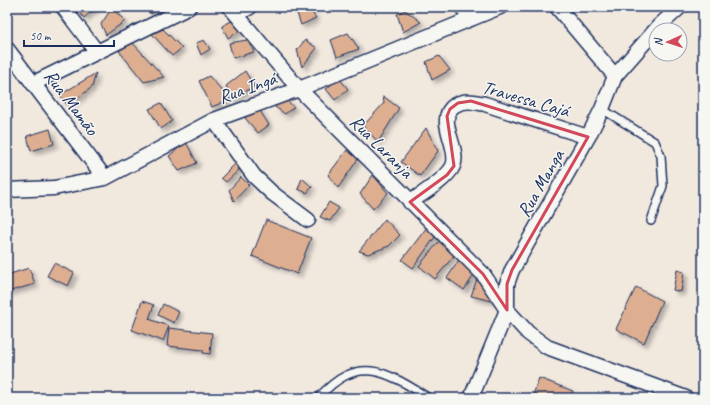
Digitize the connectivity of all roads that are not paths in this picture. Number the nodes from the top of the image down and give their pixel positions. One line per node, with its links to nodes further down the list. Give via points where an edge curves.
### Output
1 (63, 7): 11 (street)
2 (189, 7): 11 (street)
3 (250, 7): 8 (street)
4 (462, 7): 9 (street)
5 (500, 7): 9 (street, Rua Ingá)
6 (557, 7): 12 (street)
7 (680, 7): 12 (street, Rua Manga, via 659,26)
8 (234, 11): 14 (street, Rua Laranja)
9 (471, 19): 14 (street, Rua Ingá)
10 (7, 49): 13 (street, Rua Mamão)
11 (97, 52): 13 (street)
12 (615, 76): 15 (street, Rua Manga)
13 (34, 83): 18 (street, Rua Mamão)
14 (299, 89): 16 (street, Rua Ingá); 20 (street, Rua Laranja)
15 (602, 109): 17 (street, Rua Manga); 22 (lane, via 655,142 661,156 663,186)
16 (214, 120): 18 (street, Rua Ingá); 21 (street, via 254,176)
17 (588, 137): 20 (street, Travessa Cajá, via 485,104 471,101 458,103 450,108 447,116 454,166 447,175); 23 (street, Rua Manga, via 512,270 507,284)
18 (106, 178): 19 (street, Rua Ingá, via 54,188)
19 (7, 190)
20 (410, 202): 23 (street, Rua Laranja, via 483,274)
21 (308, 220)
22 (651, 221)
23 (507, 310): 26 (street, Rua Manga); 27 (street, Rua Laranja, via 528,333 547,347)
24 (318, 398): 25 (lane, via 332,383 351,372 366,369 390,376)
25 (429, 398)
26 (471, 398)
27 (686, 398)

